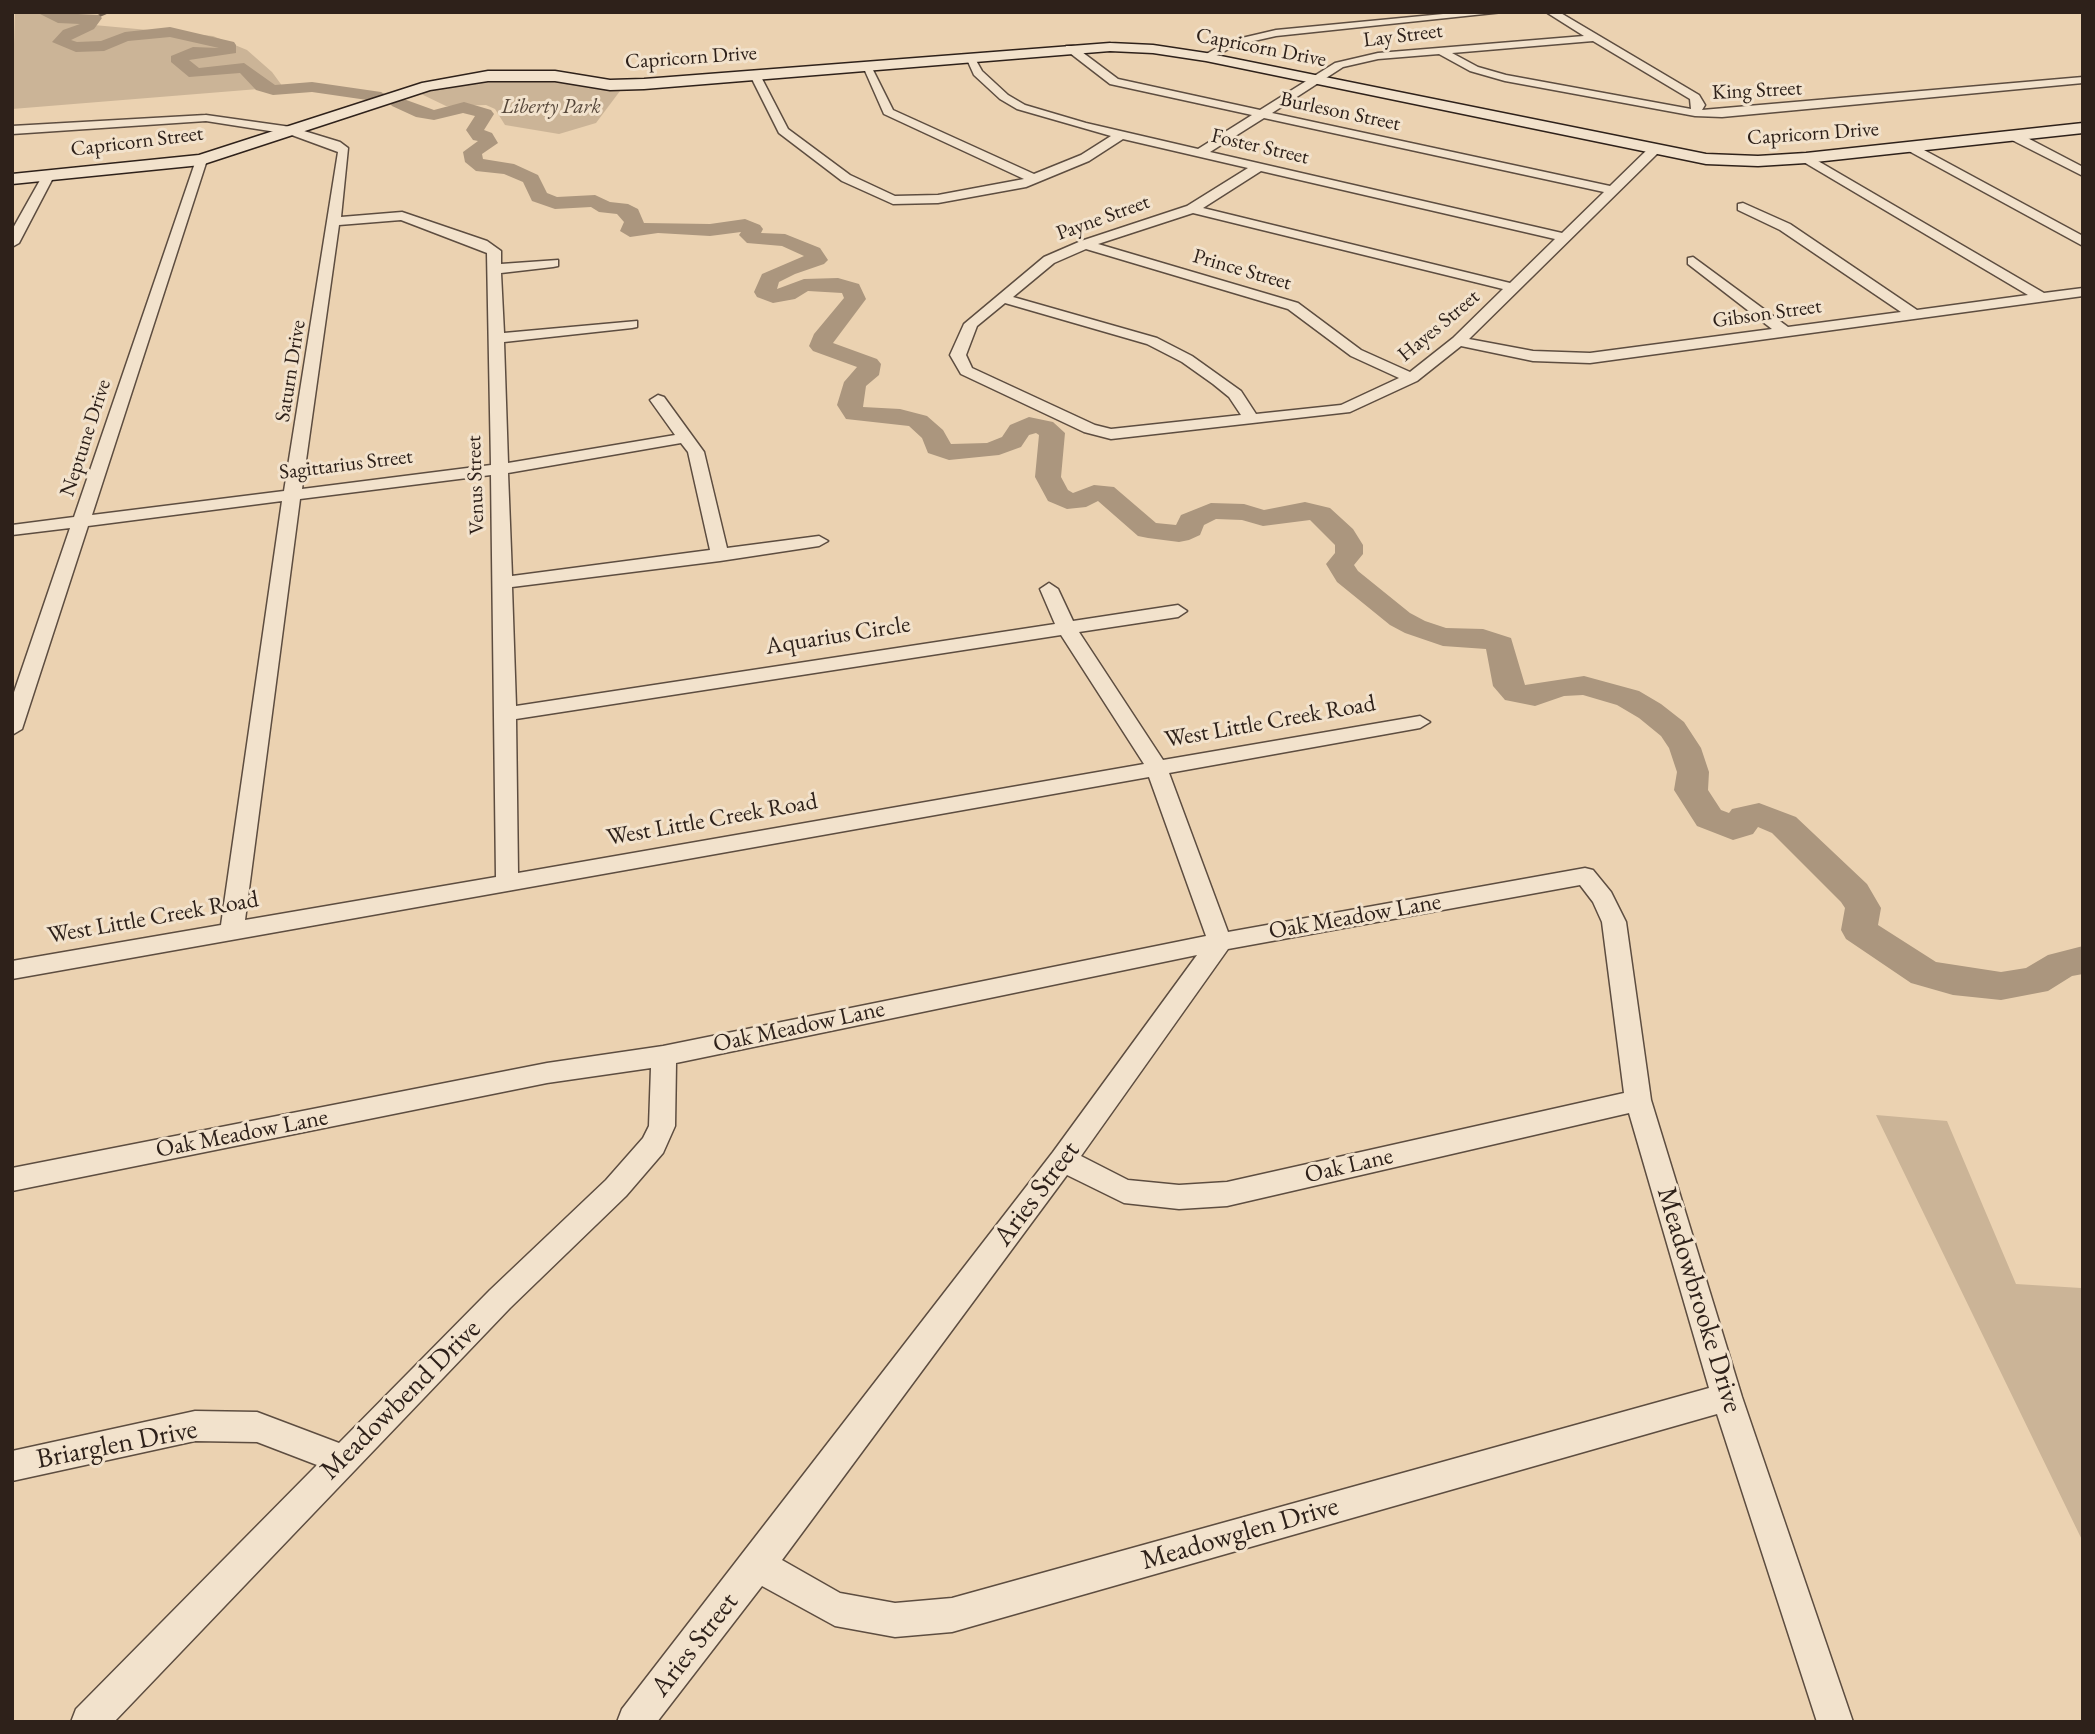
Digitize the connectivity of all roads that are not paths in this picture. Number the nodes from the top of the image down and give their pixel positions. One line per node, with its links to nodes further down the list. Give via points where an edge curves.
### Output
1 (1497, 12): 7 (street, via 1276,33 1233,43)
2 (1551, 12): 3 (street)
3 (1594, 38): 5 (street, Lay Street); 13 (street, via 1695,97 1699,105)
4 (1070, 48): 6 (street, Capricorn Drive); 7 (street, Capricorn Drive, via 1153,49); 14 (street, Burleson Street, via 1114,82)
5 (1441, 51): 10 (street, Lay Street, via 1339,65); 13 (street, King Street, via 1474,69 1505,78)
6 (969, 57): 8 (street, Capricorn Drive); 18 (street, Foster Street, via 978,73 1021,107)
7 (1206, 57): 10 (street, Capricorn Drive)
8 (866, 66): 9 (street, Capricorn Drive); 29 (street, via 888,112)
9 (755, 75): 12 (street, Capricorn Drive, via 621,85 555,76 488,76 427,86); 29 (street, via 783,131 846,178 893,200 938,199)
10 (1315, 79): 14 (street, Lay Street); 21 (street, Capricorn Drive)
11 (2083, 80): 13 (street, King Street, via 1770,112)
12 (345, 113): 17 (street, Capricorn Street)
13 (1695, 113)
14 (1260, 114): 22 (street, Lay Street); 30 (street, Burleson Street)
15 (2083, 128): 19 (street, Capricorn Drive)
16 (12, 130): 17 (street, Saturn Drive, via 179,117)
17 (291, 131): 24 (street, Capricorn Street); 33 (street, Saturn Drive, via 344,151)
18 (1121, 135): 22 (street, Foster Street); 29 (street, via 1085,158)
19 (2012, 135): 20 (street, Capricorn Drive); 26 (street)
20 (1911, 147): 23 (street, Capricorn Drive); 35 (street)
21 (1654, 150): 23 (street, Capricorn Drive, via 1719,159); 30 (street, Hayes Street)
22 (1200, 153): 25 (street, Foster Street)
23 (1806, 158): 43 (street)
24 (201, 160): 27 (street, Capricorn Street); 57 (street, Neptune Drive)
25 (1260, 166): 32 (street, Payne Street); 34 (street, Foster Street)
26 (2083, 172)
27 (48, 176): 28 (street, Capricorn Street); 36 (street)
28 (12, 179)
29 (1034, 179)
30 (1613, 190): 34 (street, Hayes Street)
31 (1743, 207): 45 (street, via 1785,227)
32 (1192, 209): 37 (street, Payne Street); 41 (street)
33 (335, 221): 40 (street, via 413,218 494,251); 56 (street, Saturn Drive)
34 (1563, 237): 41 (street, Hayes Street)
35 (2083, 242)
36 (12, 243)
37 (1086, 244): 44 (street, Payne Street, via 1049,260); 50 (street, Prince Street, via 1113,256 1293,306 1356,352)
38 (1693, 261): 47 (street)
39 (553, 263): 40 (street)
40 (496, 269): 48 (street, Venus Street)
41 (1514, 288): 49 (street, Hayes Street)
42 (2083, 292): 43 (street, Gibson Street)
43 (2041, 297): 45 (street, Gibson Street)
44 (1002, 298): 52 (street, via 1152,341 1187,359 1235,394); 53 (street, Payne Street, via 971,324 958,355 965,372 1090,429)
45 (1914, 314): 47 (street, Gibson Street)
46 (632, 324): 48 (street)
47 (1786, 333): 49 (street, Gibson Street, via 1590,358 1533,356)
48 (496, 338): 55 (street, Venus Street)
49 (1458, 341): 50 (street, Hayes Street)
50 (1412, 378): 52 (street, Hayes Street, via 1344,409)
51 (658, 400): 54 (street)
52 (1251, 419): 53 (street, Hayes Street)
53 (1111, 434)
54 (684, 438): 55 (street, Sagittarius Street); 60 (street, via 696,452)
55 (498, 469): 56 (street, Sagittarius Street); 61 (street, Venus Street)
56 (293, 495): 57 (street, Sagittarius Street); 71 (street, Saturn Drive)
57 (80, 522): 58 (street, Sagittarius Street); 67 (street, Neptune Drive)
58 (12, 530)
59 (820, 541): 60 (street)
60 (720, 556): 61 (street)
61 (502, 583): 65 (street, Venus Street)
62 (1049, 589): 64 (street)
63 (1178, 611): 64 (street, Aquarius Circle)
64 (1066, 627): 65 (street, Aquarius Circle); 68 (street)
65 (506, 714): 70 (street, Venus Street)
66 (1420, 722): 68 (street, West Little Creek Road)
67 (12, 729)
68 (1157, 768): 70 (street, West Little Creek Road); 72 (street)
69 (1585, 876): 72 (street, Oak Meadow Lane); 75 (street, Meadowbrooke Drive, via 1614,922)
70 (507, 883): 71 (street, West Little Creek Road)
71 (232, 931): 73 (street, West Little Creek Road)
72 (1220, 942): 74 (street, Oak Meadow Lane); 76 (street, Aries Street)
73 (12, 970)
74 (663, 1056): 77 (street, Oak Meadow Lane, via 547,1073); 79 (street, Meadowbend Drive, via 663,1114 653,1145 616,1188)
75 (1638, 1100): 76 (street, Oak Lane, via 1227,1194 1179,1197 1124,1191); 78 (street, Meadowbrooke Drive)
76 (1063, 1160): 81 (street, Aries Street)
77 (12, 1180)
78 (1727, 1397): 81 (street, Meadowglen Drive, via 952,1615 895,1620 835,1609); 84 (street, Meadowbrooke Drive)
79 (342, 1460): 80 (street, Briarglen Drive, via 257,1427 195,1426); 82 (street, Meadowbend Drive)
80 (12, 1466)
81 (758, 1565): 83 (street, Aries Street)
82 (89, 1722)
83 (635, 1722)
84 (1835, 1722)

